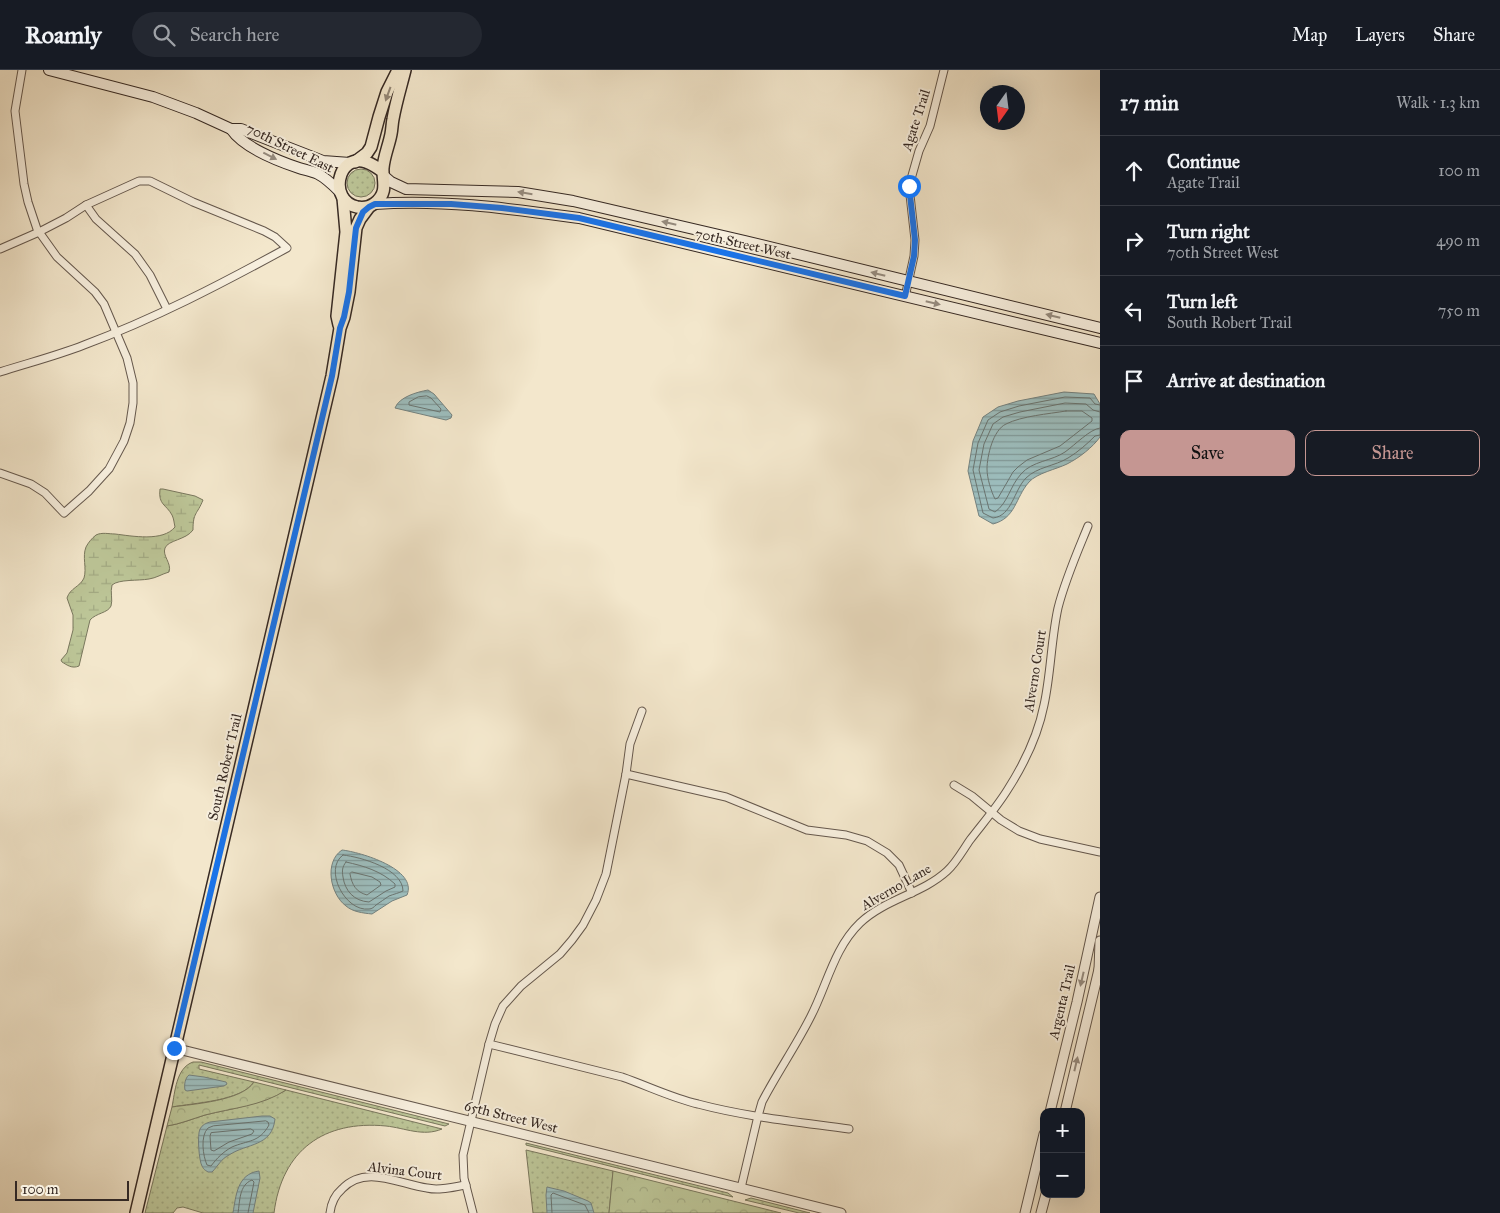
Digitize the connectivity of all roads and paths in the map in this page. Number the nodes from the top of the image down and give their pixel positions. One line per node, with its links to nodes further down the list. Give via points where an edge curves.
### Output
1 (22, 70): 12 (street, via 15,111 24,184)
2 (49, 70): 6 (main road, 70th Street East, via 153,97)
3 (398, 70): 7 (main road, one-way to 7, via 387,92 371,147)
4 (406, 70): 8 (main road, via 385,156)
5 (944, 70): 14 (street, Agate Trail, via 930,126 909,186 915,240)
6 (231, 129): 7 (main road, 70th Street East, via 241,129 323,161); 9 (main road, 70th Street East, one-way to 9, via 236,137 266,155 316,173)
7 (352, 162): 8 (main road, via 369,163); 9 (main road, via 340,175)
8 (384, 174): 11 (main road, via 383,192); 14 (main road, 70th Street West, one-way to 8, via 573,201 518,192 406,189 391,182)
9 (341, 194): 11 (main road, via 350,205); 17 (main road, South Robert Trail, via 346,232 337,316)
10 (86, 205): 12 (street); 16 (street, via 96,219 135,254 150,275); 16 (street, via 139,181 150,181 264,231 287,248)
11 (372, 205): 15 (main road, 70th Street West, via 451,204 579,218); 17 (main road, South Robert Trail, via 356,228 349,292)
12 (39, 232): 13 (street); 19 (street, via 57,257 95,292)
13 (0, 249)
14 (909, 281): 15 (street, Agate Trail); 18 (main road, 70th Street West, one-way to 14)
15 (905, 296): 20 (main road, 70th Street West, one-way to 20)
16 (166, 309): 19 (street)
17 (340, 328): 34 (main road, South Robert Trail, via 330,386)
18 (1100, 328)
19 (117, 332): 21 (street); 22 (street, via 133,383 133,402 124,441 109,469 64,513 45,493)
20 (1100, 343)
21 (0, 372)
22 (0, 473)
23 (1088, 526): 27 (street, Alverno Court, via 1058,609 1039,723 1020,769)
24 (642, 712): 25 (street, via 630,744)
25 (626, 774): 29 (street, via 726,797 807,830 867,841 899,865); 33 (street, via 606,874 591,912 566,947 503,1006)
26 (954, 785): 27 (street)
27 (990, 813): 28 (street, via 1029,836); 29 (street, Alverno Lane, via 948,870)
28 (1100, 852)
29 (912, 893): 37 (street, Alverno Lane, via 886,904 860,922 840,948 821,996 773,1081)
30 (1100, 898): 35 (street, Argenta Trail, one-way to 35)
31 (1100, 941): 32 (street, Argenta Trail)
32 (1099, 968): 36 (street, Argenta Trail, one-way to 32)
33 (489, 1044): 37 (street, via 622,1077 696,1104); 38 (street)
34 (174, 1048): 38 (street, 65th Street West); 44 (main road, South Robert Trail)
35 (1051, 1108)
36 (1066, 1108)
37 (758, 1116): 39 (street); 42 (street, Alverno Lane)
38 (470, 1121): 41 (street, via 463,1155); 42 (street, 65th Street West)
39 (848, 1129)
40 (1040, 1151): 48 (street)
41 (466, 1185): 45 (street, Alvina Court, via 432,1189 382,1177 363,1177 351,1181 340,1191); 46 (street)
42 (741, 1188): 47 (street, 65th Street West)
43 (1045, 1198): 49 (street)
44 (136, 1213)
45 (330, 1213)
46 (473, 1213)
47 (841, 1213)
48 (1025, 1213)
49 (1041, 1213)

